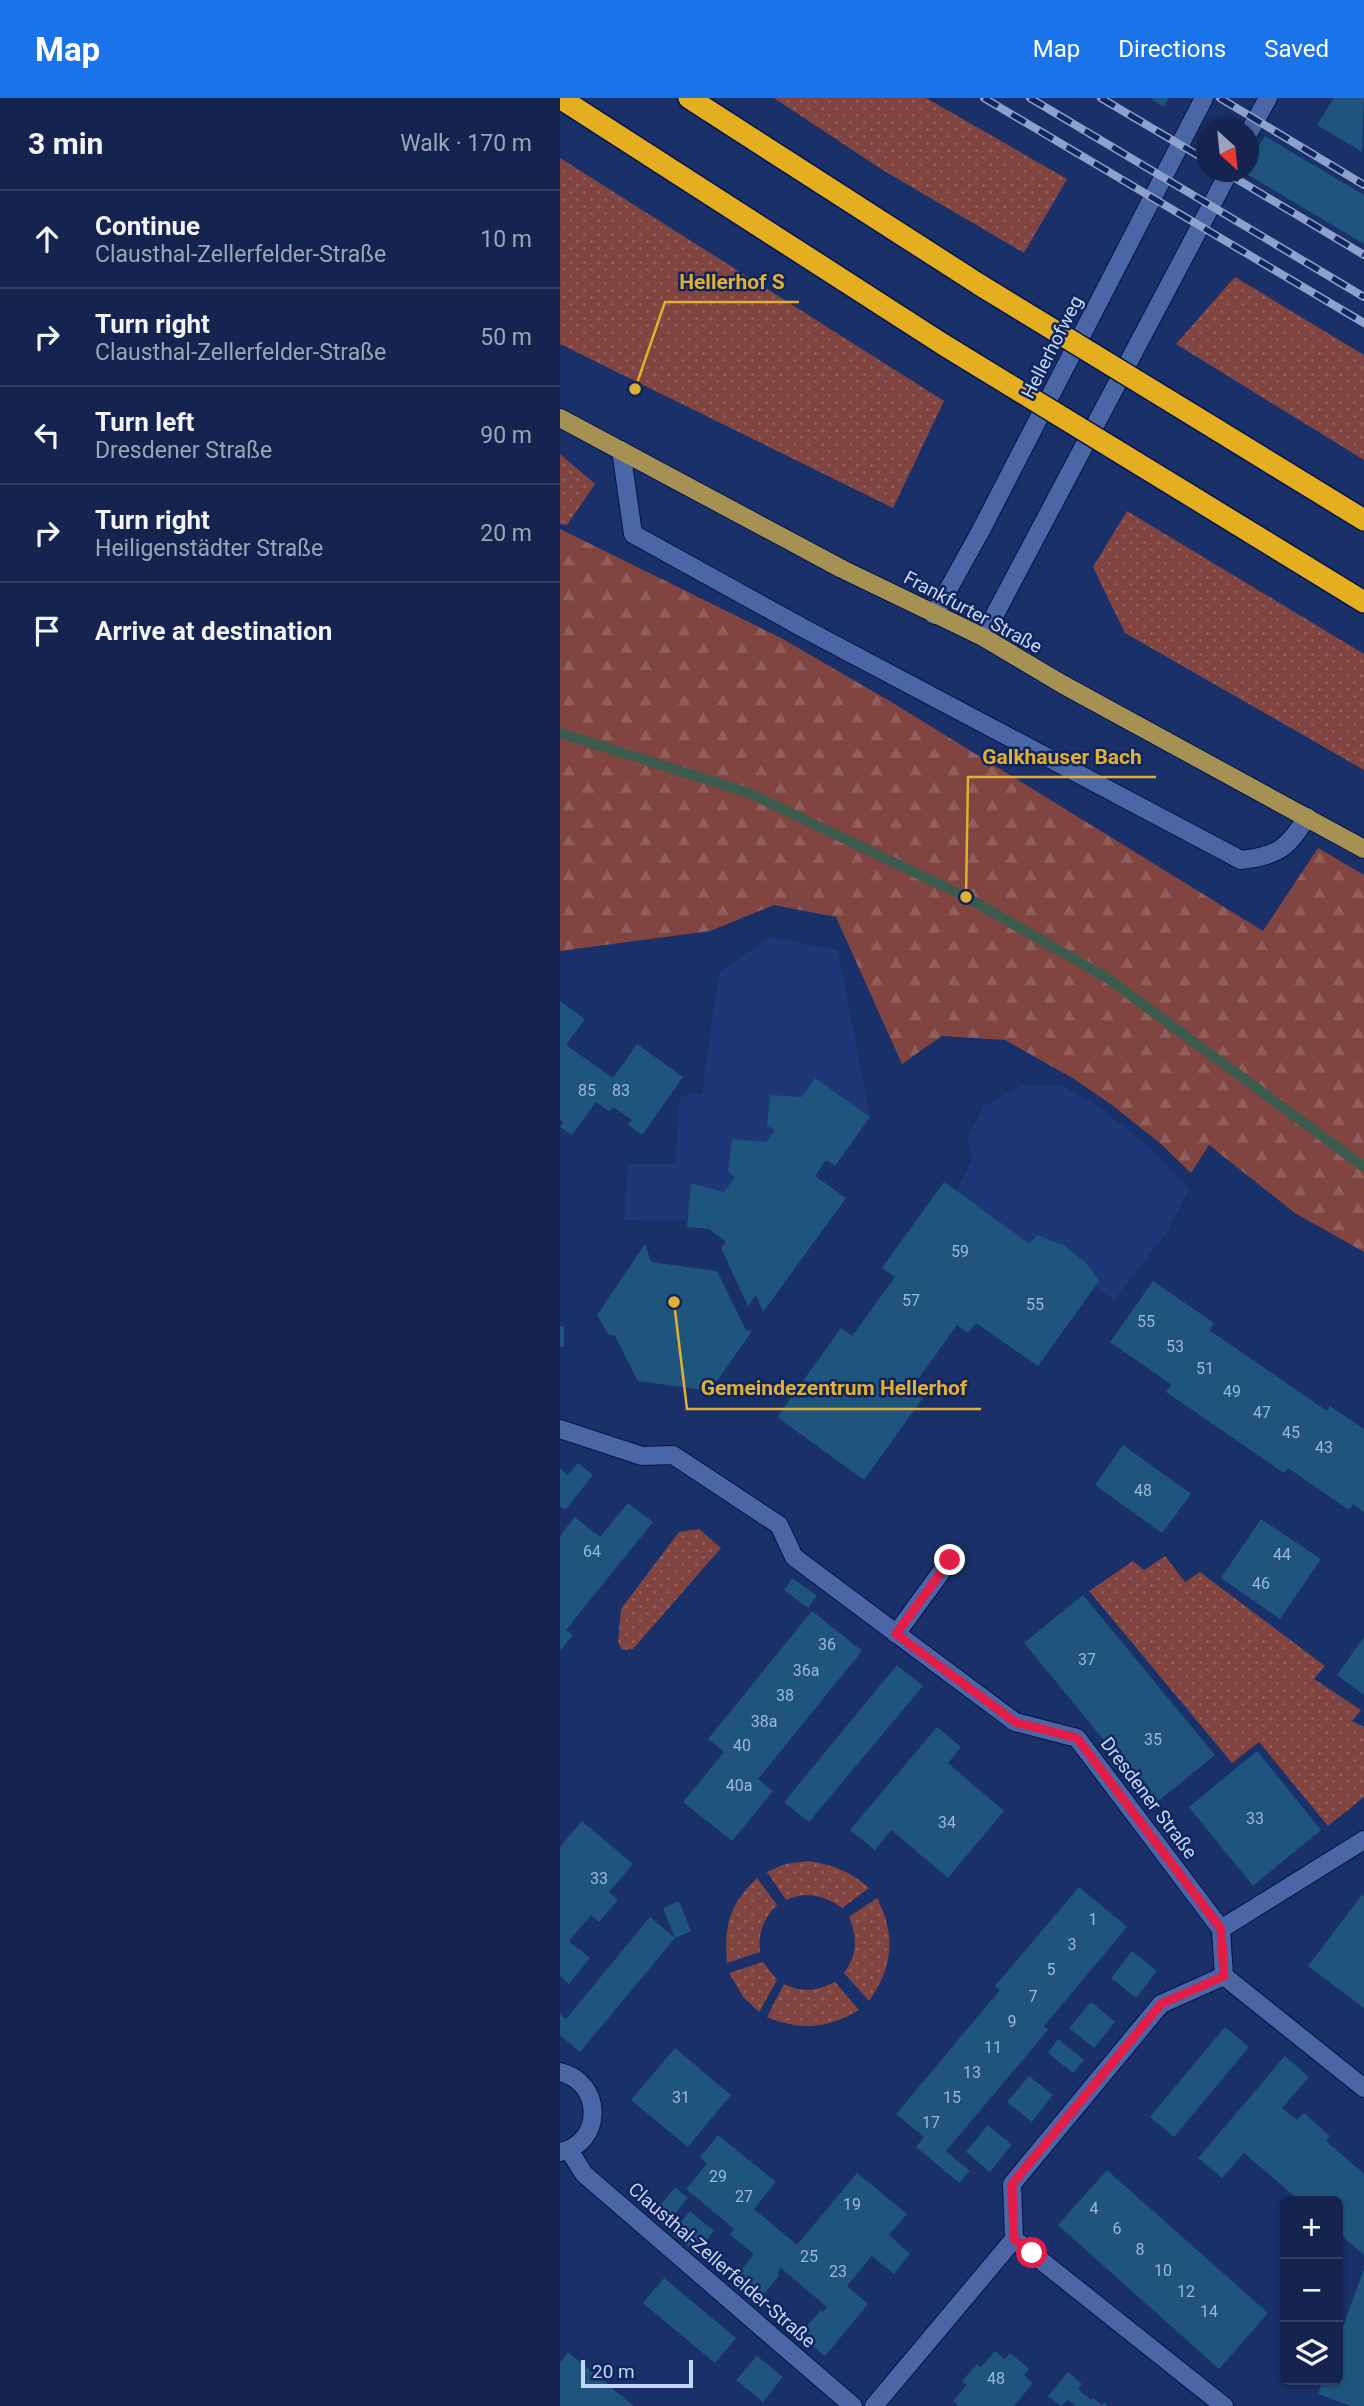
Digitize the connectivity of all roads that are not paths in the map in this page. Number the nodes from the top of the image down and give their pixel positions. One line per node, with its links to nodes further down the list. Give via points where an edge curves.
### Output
1 (560, 98): 10 (highway, bridge, via 944,345)
2 (689, 98): 9 (highway, bridge, via 980,285)
3 (1205, 98): 11 (street, Hellerhofweg)
4 (1268, 98): 5 (street)
5 (1256, 119)
6 (1223, 182): 12 (street)
7 (560, 418): 8 (main road, Frankfurter Straße)
8 (621, 450): 11 (main road, Frankfurter Straße); 13 (street, via 633,534 805,629 1241,860 1265,857 1283,847)
9 (1364, 520)
10 (1364, 602)
11 (934, 615): 12 (main road, Frankfurter Straße)
12 (983, 637): 13 (main road, Frankfurter Straße)
13 (1307, 817): 14 (main road, Frankfurter Straße)
14 (1364, 849)
15 (560, 1429): 17 (street, Dresdener Straße, via 642,1456 673,1455 779,1525 794,1557)
16 (950, 1560): 17 (street)
17 (896, 1634): 19 (street, Dresdener Straße, via 1015,1722 1077,1738)
18 (1364, 1840): 19 (street)
19 (1221, 1929): 20 (street)
20 (1224, 1976): 22 (street); 24 (street, via 1161,2004 1012,2184)
21 (560, 2072): 23 (street, Clausthal-Zellerfelder-Straße, via 581,2083 594,2107 589,2132)
22 (1364, 2088)
23 (564, 2151): 25 (street, Clausthal-Zellerfelder-Straße, via 584,2174)
24 (1014, 2239): 26 (street); 27 (street)
25 (853, 2406)
26 (874, 2406)
27 (1224, 2406)

